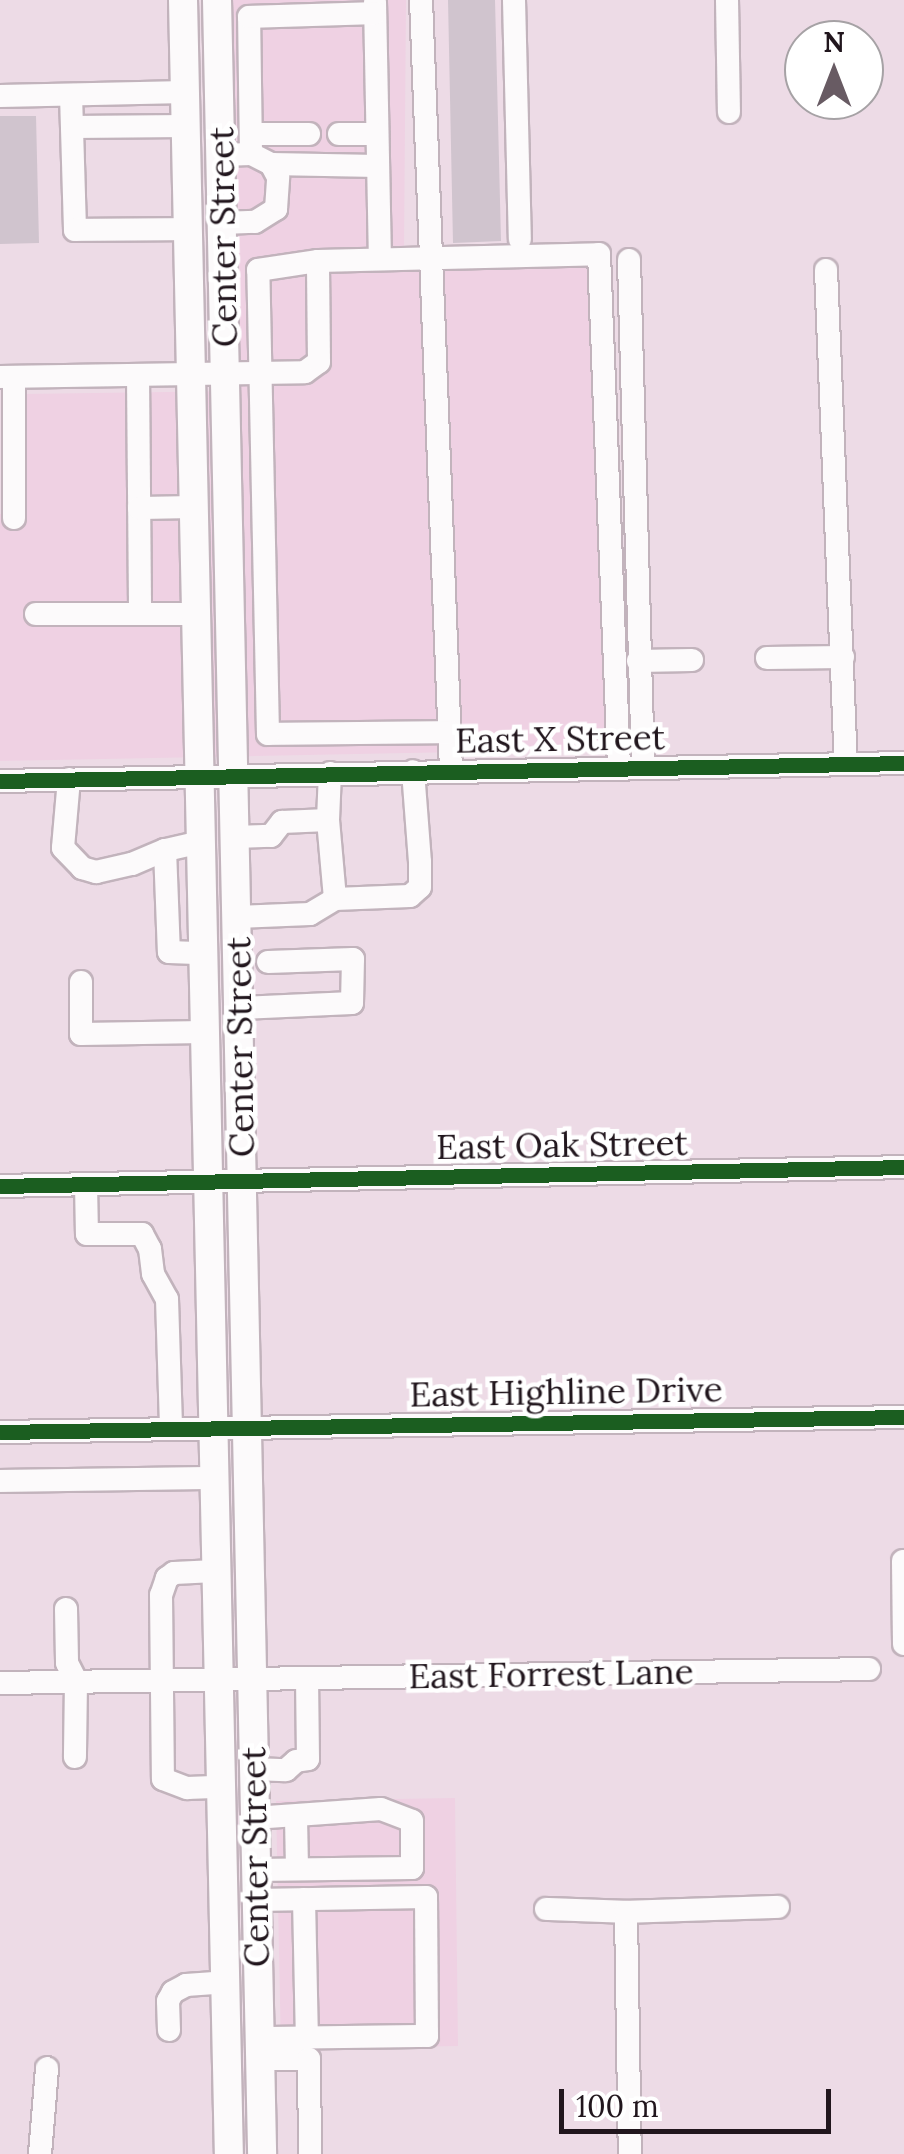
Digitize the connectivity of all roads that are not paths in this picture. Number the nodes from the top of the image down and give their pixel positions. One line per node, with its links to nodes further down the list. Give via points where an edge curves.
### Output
1 (184, 0): 9 (main road, Center Street)
2 (217, 0): 7 (main road, Center Street)
3 (420, 0): 25 (street)
4 (514, 0): 24 (street)
5 (727, 0): 13 (street)
6 (375, 6): 8 (street, via 249,17); 18 (street)
7 (218, 55): 8 (street); 10 (main road, Center Street)
8 (249, 55): 19 (street)
9 (186, 92): 10 (main road); 11 (street); 14 (main road, Center Street)
10 (220, 93): 20 (main road, Center Street)
11 (71, 95): 12 (street); 15 (street)
12 (0, 96)
13 (729, 112)
14 (186, 126): 15 (street); 23 (main road, Center Street)
15 (72, 127): 23 (street, via 75,230)
16 (309, 134): 19 (street)
17 (339, 134): 18 (street)
18 (378, 134): 21 (street)
19 (258, 151): 20 (street); 21 (street); 22 (street, via 280,188 276,208 255,222)
20 (221, 155): 22 (main road, Center Street)
21 (378, 166): 26 (street)
22 (222, 223): 29 (main road, Center Street)
23 (188, 229): 32 (main road, Center Street)
24 (520, 239)
25 (431, 256): 26 (street); 49 (street); 52 (street, via 600,254)
26 (380, 258): 28 (street)
27 (629, 260): 47 (street)
28 (318, 261): 30 (street); 34 (street, via 319,362 305,372)
29 (224, 268): 30 (street); 33 (main road, Center Street)
30 (258, 270): 34 (street)
31 (826, 270): 46 (street)
32 (192, 373): 33 (street); 35 (street); 37 (main road, Center Street)
33 (226, 373): 34 (street); 40 (main road, Center Street)
34 (260, 373): 41 (street)
35 (138, 374): 36 (street); 38 (street)
36 (7, 377): 39 (street)
37 (195, 506): 38 (street); 44 (main road, Center Street)
38 (139, 508): 43 (street)
39 (14, 518)
40 (229, 550): 41 (street); 56 (main road, Center Street)
41 (264, 550): 49 (street, via 268,734)
42 (36, 614): 43 (street)
43 (140, 614): 44 (street)
44 (197, 614): 56 (main road, Center Street)
45 (767, 658): 46 (street)
46 (843, 658): 51 (street)
47 (638, 660): 48 (street); 52 (street)
48 (692, 660)
49 (450, 732): 53 (street)
50 (904, 763): 51 (street, East X Street)
51 (846, 764): 52 (street, East X Street)
52 (631, 768): 53 (street, East X Street)
53 (451, 771): 54 (street, East X Street)
54 (414, 772): 55 (street, East X Street); 63 (street, via 420,887 410,896)
55 (330, 773): 56 (street, East X Street); 59 (street)
56 (216, 775): 57 (street, East X Street); 60 (main road, Center Street); 61 (main road, Center Street)
57 (69, 779): 58 (street, East X Street); 62 (street, via 63,848 82,868 96,872)
58 (0, 781)
59 (328, 820): 60 (street, via 282,822 271,836); 63 (street)
60 (234, 837): 64 (main road, Center Street)
61 (201, 842): 62 (street); 65 (main road, Center Street)
62 (164, 850): 65 (street, via 169,952)
63 (335, 899): 64 (street, via 310,914)
64 (238, 916): 68 (main road, Center Street)
65 (203, 953): 69 (main road, Center Street)
66 (268, 962): 68 (street, via 354,959 352,1004)
67 (81, 982): 69 (street, via 81,1034)
68 (241, 1008): 71 (main road, Center Street)
69 (204, 1032): 71 (main road, Center Street)
70 (904, 1167): 71 (street, East Oak Street)
71 (224, 1182): 72 (street, East Oak Street); 74 (main road, Center Street); 79 (main road, Center Street)
72 (86, 1184): 73 (street, East Oak Street); 75 (street, via 87,1234 142,1234 152,1274 167,1299)
73 (0, 1186)
74 (210, 1324): 75 (street); 76 (main road, Center Street)
75 (168, 1326): 77 (street)
76 (211, 1370): 77 (street); 79 (main road, Center Street)
77 (170, 1371): 80 (street)
78 (904, 1417): 79 (street, East Highline Drive)
79 (229, 1427): 80 (street, East Highline Drive); 82 (main road, Center Street); 89 (main road, Center Street)
80 (171, 1428): 81 (street, East Highline Drive)
81 (0, 1432)
82 (213, 1478): 83 (street); 85 (main road, Center Street)
83 (0, 1482)
84 (902, 1561): 87 (street)
85 (215, 1571): 89 (main road, Center Street); 91 (street, via 167,1578 161,1595)
86 (66, 1609): 92 (street, via 67,1663)
87 (904, 1644)
88 (868, 1669): 90 (street, East Forrest Lane)
89 (234, 1678): 90 (street, East Forrest Lane); 91 (street, East Forrest Lane); 95 (main road, Center Street); 96 (main road, Center Street)
90 (307, 1678): 95 (street, via 308,1759 286,1770)
91 (162, 1680): 92 (street, East Forrest Lane); 96 (street, via 163,1779 187,1788)
92 (76, 1681): 93 (street, East Forrest Lane); 94 (street)
93 (0, 1682)
94 (75, 1757)
95 (253, 1769): 98 (main road, Center Street)
96 (220, 1788): 106 (main road, Center Street)
97 (296, 1817): 98 (street); 99 (street); 99 (street, via 380,1809 412,1820 412,1868)
98 (254, 1818): 100 (main road, Center Street)
99 (297, 1869): 100 (street)
100 (255, 1870): 102 (main road, Center Street)
101 (304, 1899): 102 (street); 109 (street); 109 (street, via 426,1897 426,2036)
102 (256, 1900): 107 (main road, Center Street)
103 (778, 1907): 105 (street)
104 (546, 1908): 105 (street)
105 (626, 1912): 116 (street)
106 (225, 1982): 107 (main road); 108 (street, via 173,1992); 113 (main road, Center Street)
107 (258, 1982): 110 (main road, Center Street)
108 (168, 2030)
109 (307, 2037): 110 (street)
110 (260, 2048): 114 (main road, Center Street); 115 (street, via 309,2058)
111 (47, 2068): 112 (street)
112 (40, 2154)
113 (229, 2154)
114 (262, 2154)
115 (310, 2154)
116 (630, 2154)

